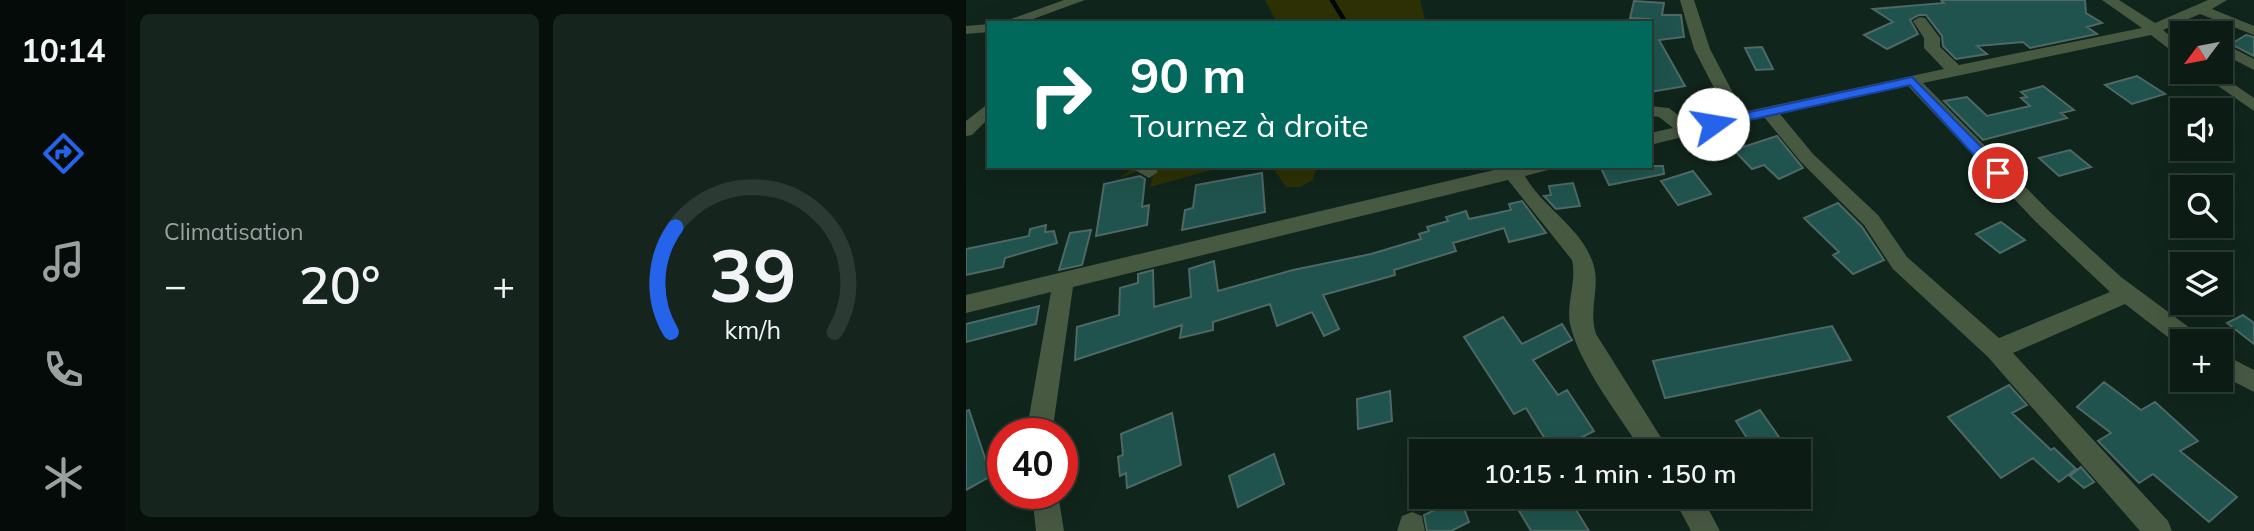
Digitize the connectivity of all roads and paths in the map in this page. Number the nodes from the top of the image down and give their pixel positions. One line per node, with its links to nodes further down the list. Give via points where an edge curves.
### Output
1 (1078, 0): 6 (street)
2 (1687, 0): 21 (street, via 1702,49)
3 (2109, 0): 10 (street)
4 (2220, 0): 5 (street)
5 (2202, 10): 10 (street, via 2187,22); 11 (street)
6 (1013, 21)
7 (1920, 21): 15 (street, via 1932,38 1932,48)
8 (987, 28): 9 (street)
9 (966, 30)
10 (2152, 30): 12 (street); 15 (street)
11 (2254, 31)
12 (2170, 44)
13 (2233, 54): 14 (street)
14 (2254, 65)
15 (1957, 72): 16 (street)
16 (1912, 81): 20 (street); 27 (street, via 2014,190)
17 (2223, 84): 18 (street)
18 (2254, 106)
19 (1652, 111): 22 (street, via 1663,111)
20 (1769, 112): 21 (street); 30 (street, via 1807,158 1871,220 1900,263)
21 (1738, 118): 22 (street)
22 (1687, 130): 23 (street)
23 (1652, 139)
24 (1532, 168): 25 (street)
25 (1513, 172): 26 (street); 34 (street, via 1521,190 1577,251 1585,271 1581,324)
26 (1063, 282): 28 (street); 33 (street)
27 (2127, 294): 29 (street); 30 (street)
28 (966, 304)
29 (2174, 329)
30 (1996, 351): 39 (street)
31 (2233, 370): 32 (street)
32 (2254, 382)
33 (1042, 418)
34 (1649, 439)
35 (1047, 509): 37 (street)
36 (1694, 509): 38 (street)
37 (1050, 531)
38 (1706, 531)
39 (2158, 531)

